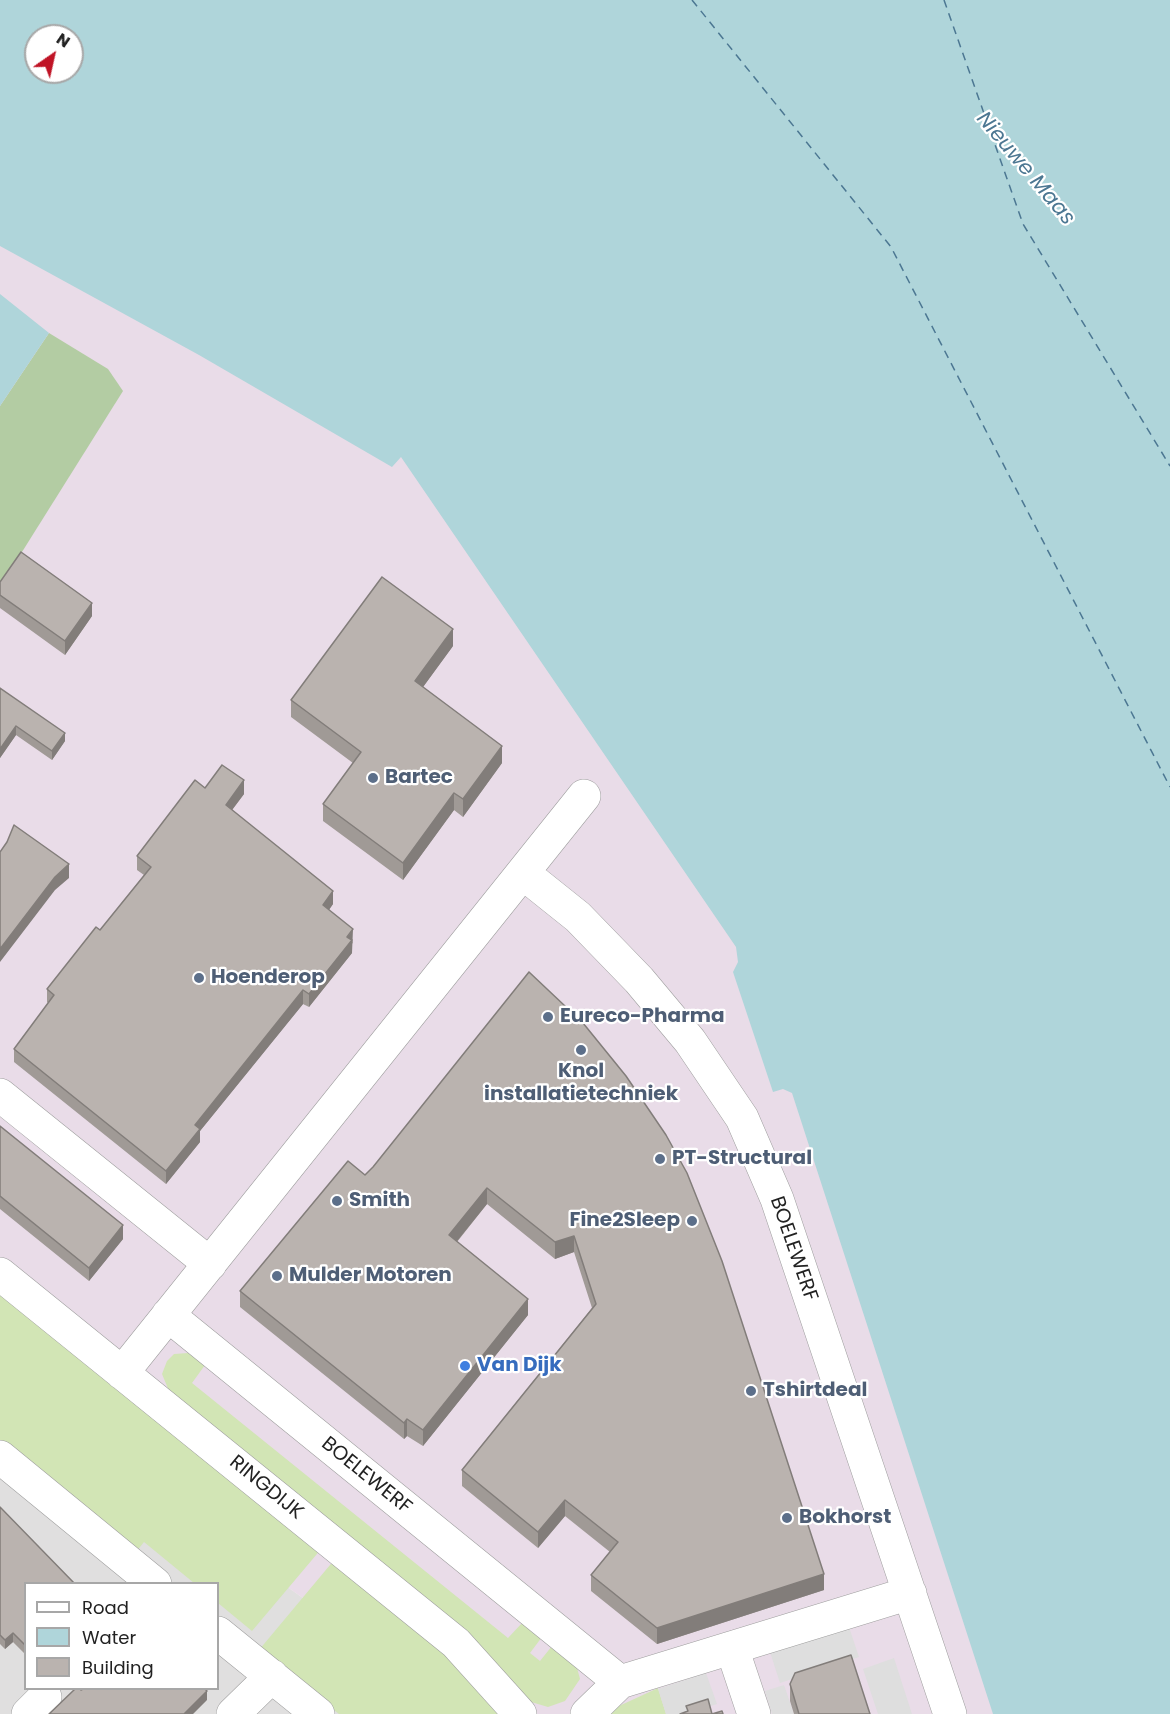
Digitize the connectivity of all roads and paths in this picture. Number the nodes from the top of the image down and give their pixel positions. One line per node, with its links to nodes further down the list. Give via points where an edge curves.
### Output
1 (584, 796): 2 (street)
2 (523, 873): 4 (street); 10 (street, BOELEWERF, via 578,917 639,980 690,1041 742,1118 777,1199)
3 (0, 1095): 4 (street)
4 (210, 1264): 6 (street)
5 (0, 1275): 7 (street, RINGDIJK)
6 (168, 1315): 7 (street); 14 (street, BOELEWERF)
7 (122, 1373): 17 (street, RINGDIJK, via 456,1643)
8 (0, 1456): 9 (street)
9 (153, 1582)
10 (910, 1593): 12 (street); 20 (street, BOELEWERF)
11 (219, 1634): 13 (street)
12 (732, 1648): 14 (street); 19 (street)
13 (272, 1676): 15 (street); 16 (street)
14 (620, 1682): 18 (street)
15 (233, 1714)
16 (318, 1714)
17 (520, 1714)
18 (587, 1714)
19 (754, 1714)
20 (950, 1714)

